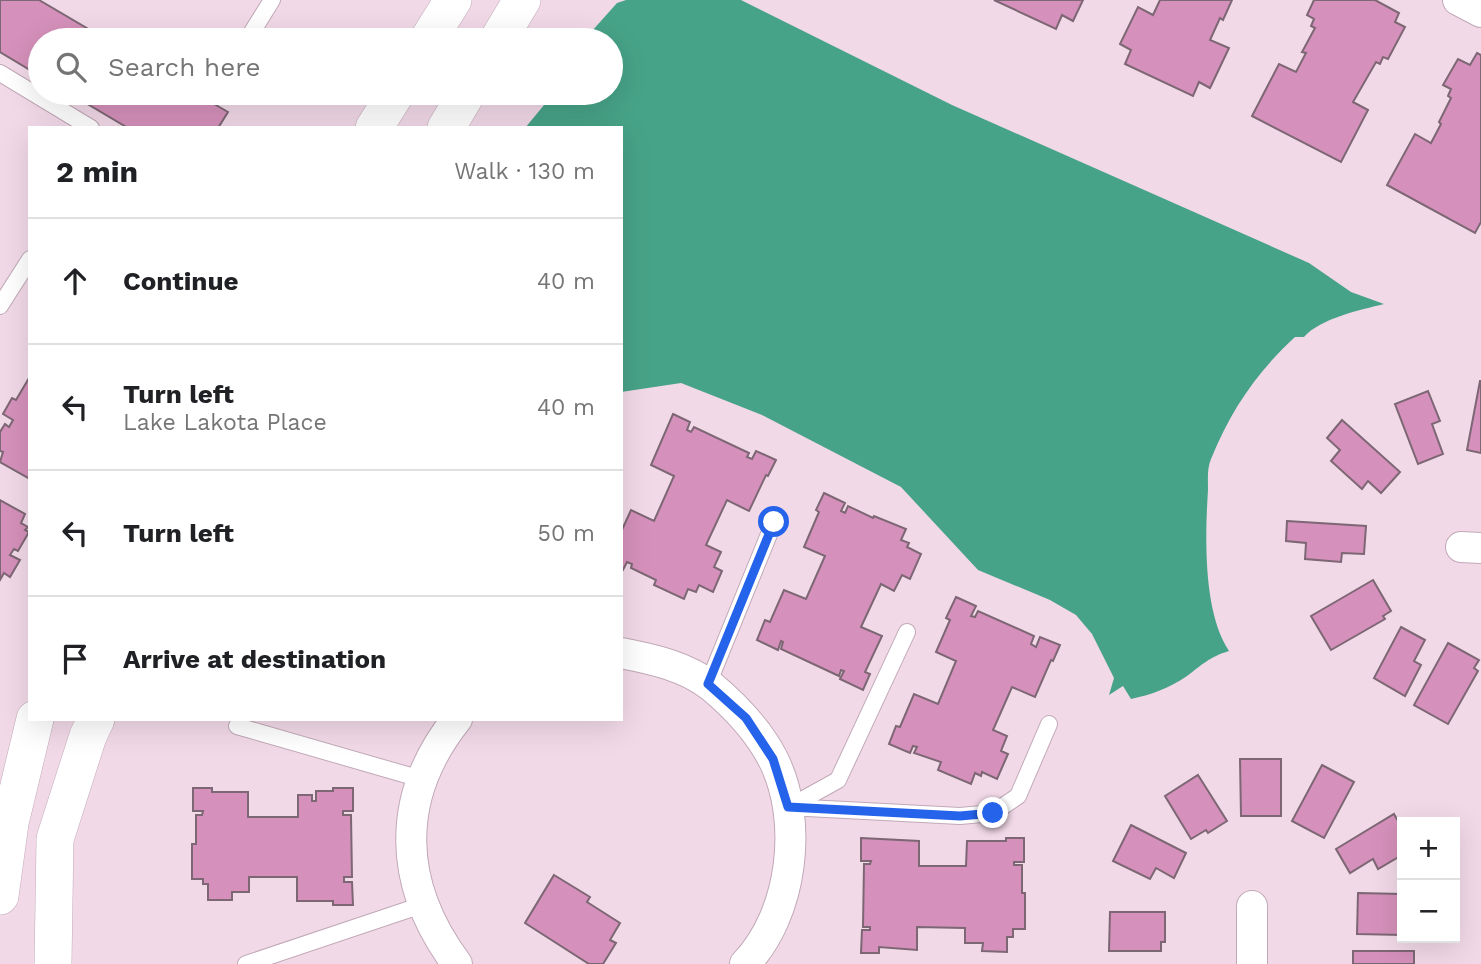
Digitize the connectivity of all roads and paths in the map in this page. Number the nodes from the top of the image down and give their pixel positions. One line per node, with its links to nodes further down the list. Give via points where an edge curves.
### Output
1 (272, 0): 6 (lane)
2 (453, 0): 7 (street)
3 (522, 0): 8 (street)
4 (1458, 0): 5 (street)
5 (1481, 12)
6 (254, 28)
7 (436, 28)
8 (505, 28)
9 (0, 73): 10 (lane)
10 (28, 90)
11 (53, 105): 14 (lane)
12 (388, 105): 15 (street)
13 (460, 105): 16 (street)
14 (88, 126)
15 (375, 126)
16 (447, 126)
17 (28, 262): 18 (lane)
18 (0, 306)
19 (774, 522): 22 (lane)
20 (907, 632): 29 (lane, via 838,780)
21 (623, 653): 22 (street, via 664,662)
22 (708, 684): 29 (street, via 746,718 773,759)
23 (36, 721): 30 (street, via 10,823)
24 (95, 721): 34 (street, via 55,839)
25 (455, 721): 28 (street, via 440,740)
26 (1049, 724): 29 (lane, via 1018,796 993,813 960,816)
27 (237, 726): 28 (lane)
28 (421, 779): 31 (street, via 412,820 412,863)
29 (788, 807): 33 (street, via 791,859 779,909)
30 (0, 896)
31 (422, 905): 35 (lane); 36 (street, via 438,939)
32 (1252, 906): 37 (street)
33 (754, 961)
34 (53, 964)
35 (246, 964)
36 (457, 964)
37 (1252, 964)

